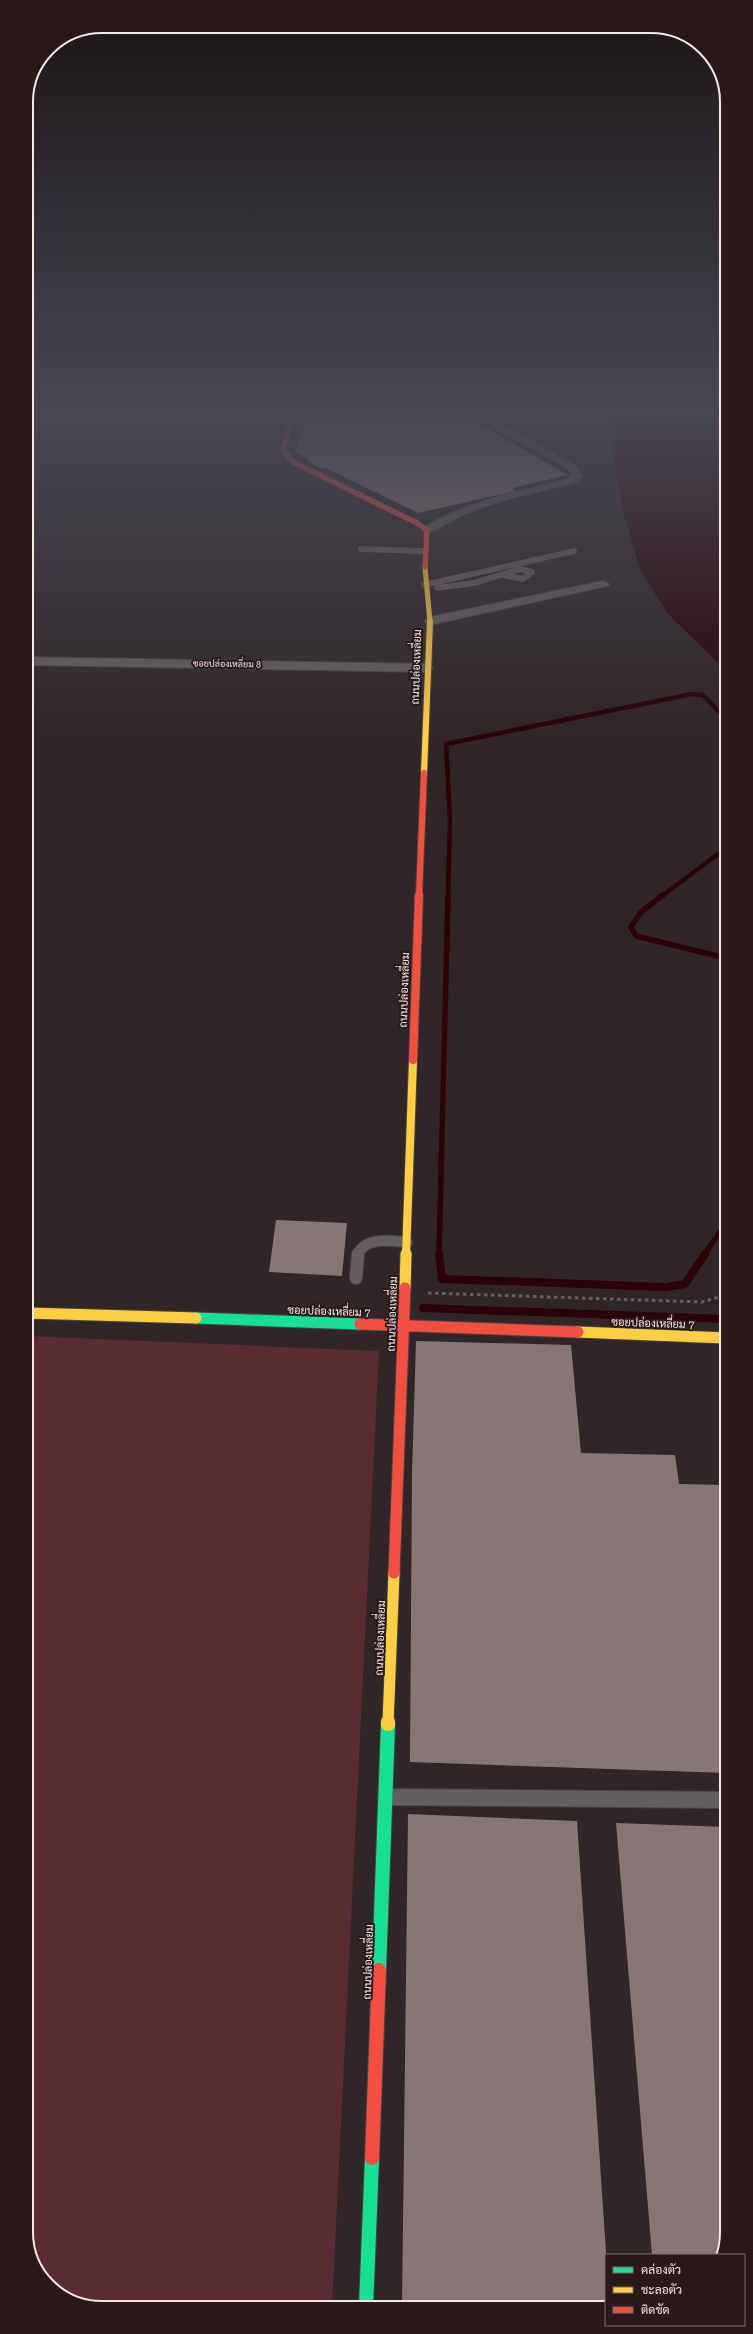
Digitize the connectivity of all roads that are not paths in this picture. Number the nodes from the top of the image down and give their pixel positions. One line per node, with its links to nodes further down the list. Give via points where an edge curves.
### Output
1 (411, 520): 3 (street)
2 (441, 520): 3 (street)
3 (427, 530): 6 (street, ถนนปล่องเหลี่ยม)
4 (361, 550): 6 (lane)
5 (574, 551): 9 (lane)
6 (424, 552): 9 (street, ถนนปล่องเหลี่ยม)
7 (503, 575): 9 (lane, via 474,583)
8 (603, 584): 10 (street)
9 (425, 587): 10 (street, ถนนปล่องเหลี่ยม)
10 (430, 621): 12 (street, ถนนปล่องเหลี่ยม)
11 (33, 661): 12 (street, ซอยปล่องเหลี่ยม 8)
12 (427, 668): 13 (street, ถนนปล่องเหลี่ยม)
13 (407, 1242): 14 (lane, via 373,1242 365,1245 358,1254); 16 (street, ถนนปล่องเหลี่ยม)
14 (356, 1278)
15 (33, 1313): 16 (street, ซอยปล่องเหลี่ยม 7)
16 (404, 1325): 17 (street, ซอยปล่องเหลี่ยม 7); 18 (street, ถนนปล่องเหลี่ยม)
17 (720, 1338)
18 (386, 1797): 19 (lane); 20 (street, ถนนปล่องเหลี่ยม)
19 (720, 1800)
20 (366, 2301)

